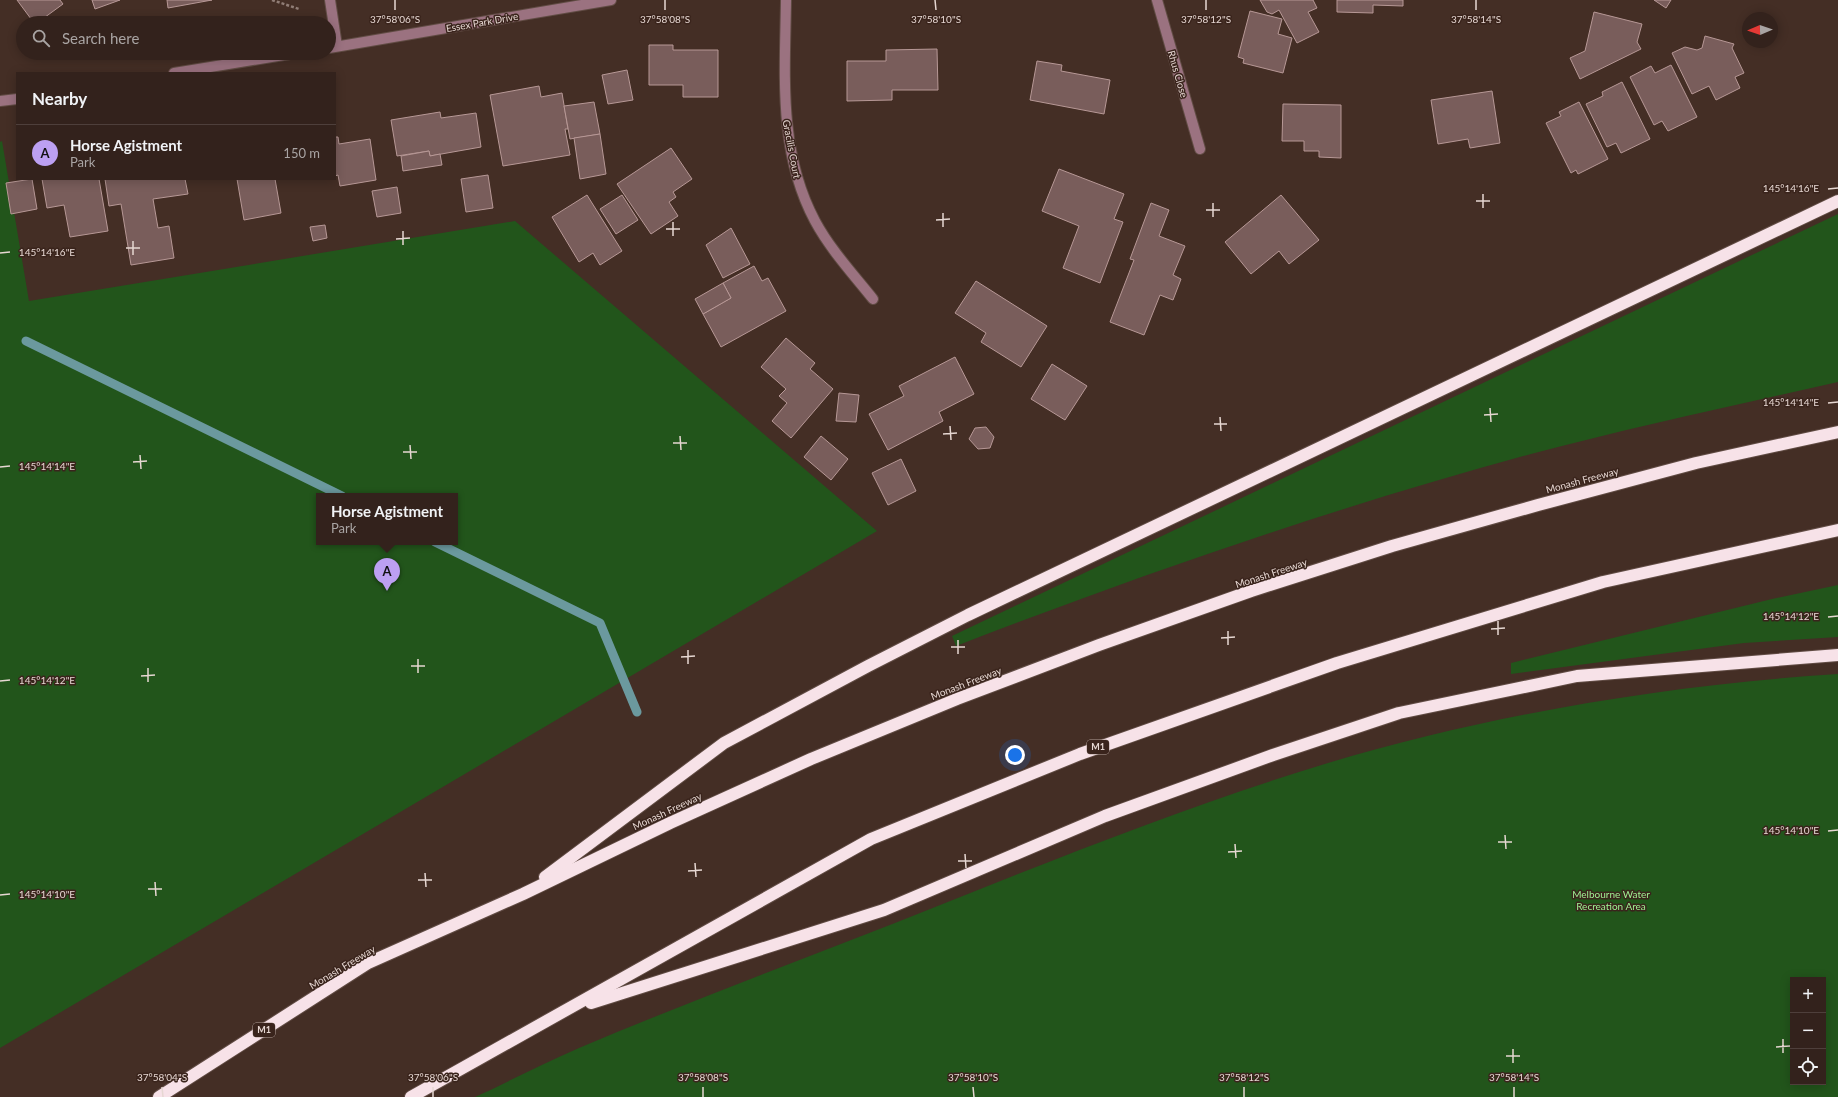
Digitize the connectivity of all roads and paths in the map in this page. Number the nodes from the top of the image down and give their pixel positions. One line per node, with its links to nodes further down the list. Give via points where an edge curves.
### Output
1 (272, 0): 6 (path)
2 (330, 0): 7 (street)
3 (611, 0): 8 (street, Essex Park Drive)
4 (786, 0): 15 (street, Gracilis Court, via 786,122 796,176 805,202 816,222 834,250)
5 (1157, 0): 13 (street, Rhus Close)
6 (299, 9)
7 (331, 16)
8 (336, 46)
9 (253, 60): 10 (street)
10 (180, 72)
11 (16, 99): 12 (street)
12 (0, 101)
13 (1200, 149)
14 (1838, 201): 19 (highway, via 968,615 861,670 724,743)
15 (873, 299)
16 (1838, 432): 19 (highway, Monash Freeway / M1, via 1696,463 1392,546 1251,591 1120,637 957,699 811,759)
17 (1838, 530): 20 (highway, M1, via 1603,582 1337,663 1080,754 871,839)
18 (1838, 655): 20 (highway, via 1577,676 1399,712 1105,816 884,910)
19 (523, 894): 21 (highway, Monash Freeway / M1, via 368,963)
20 (567, 1010): 22 (highway, M1)
21 (159, 1097)
22 (411, 1097)

